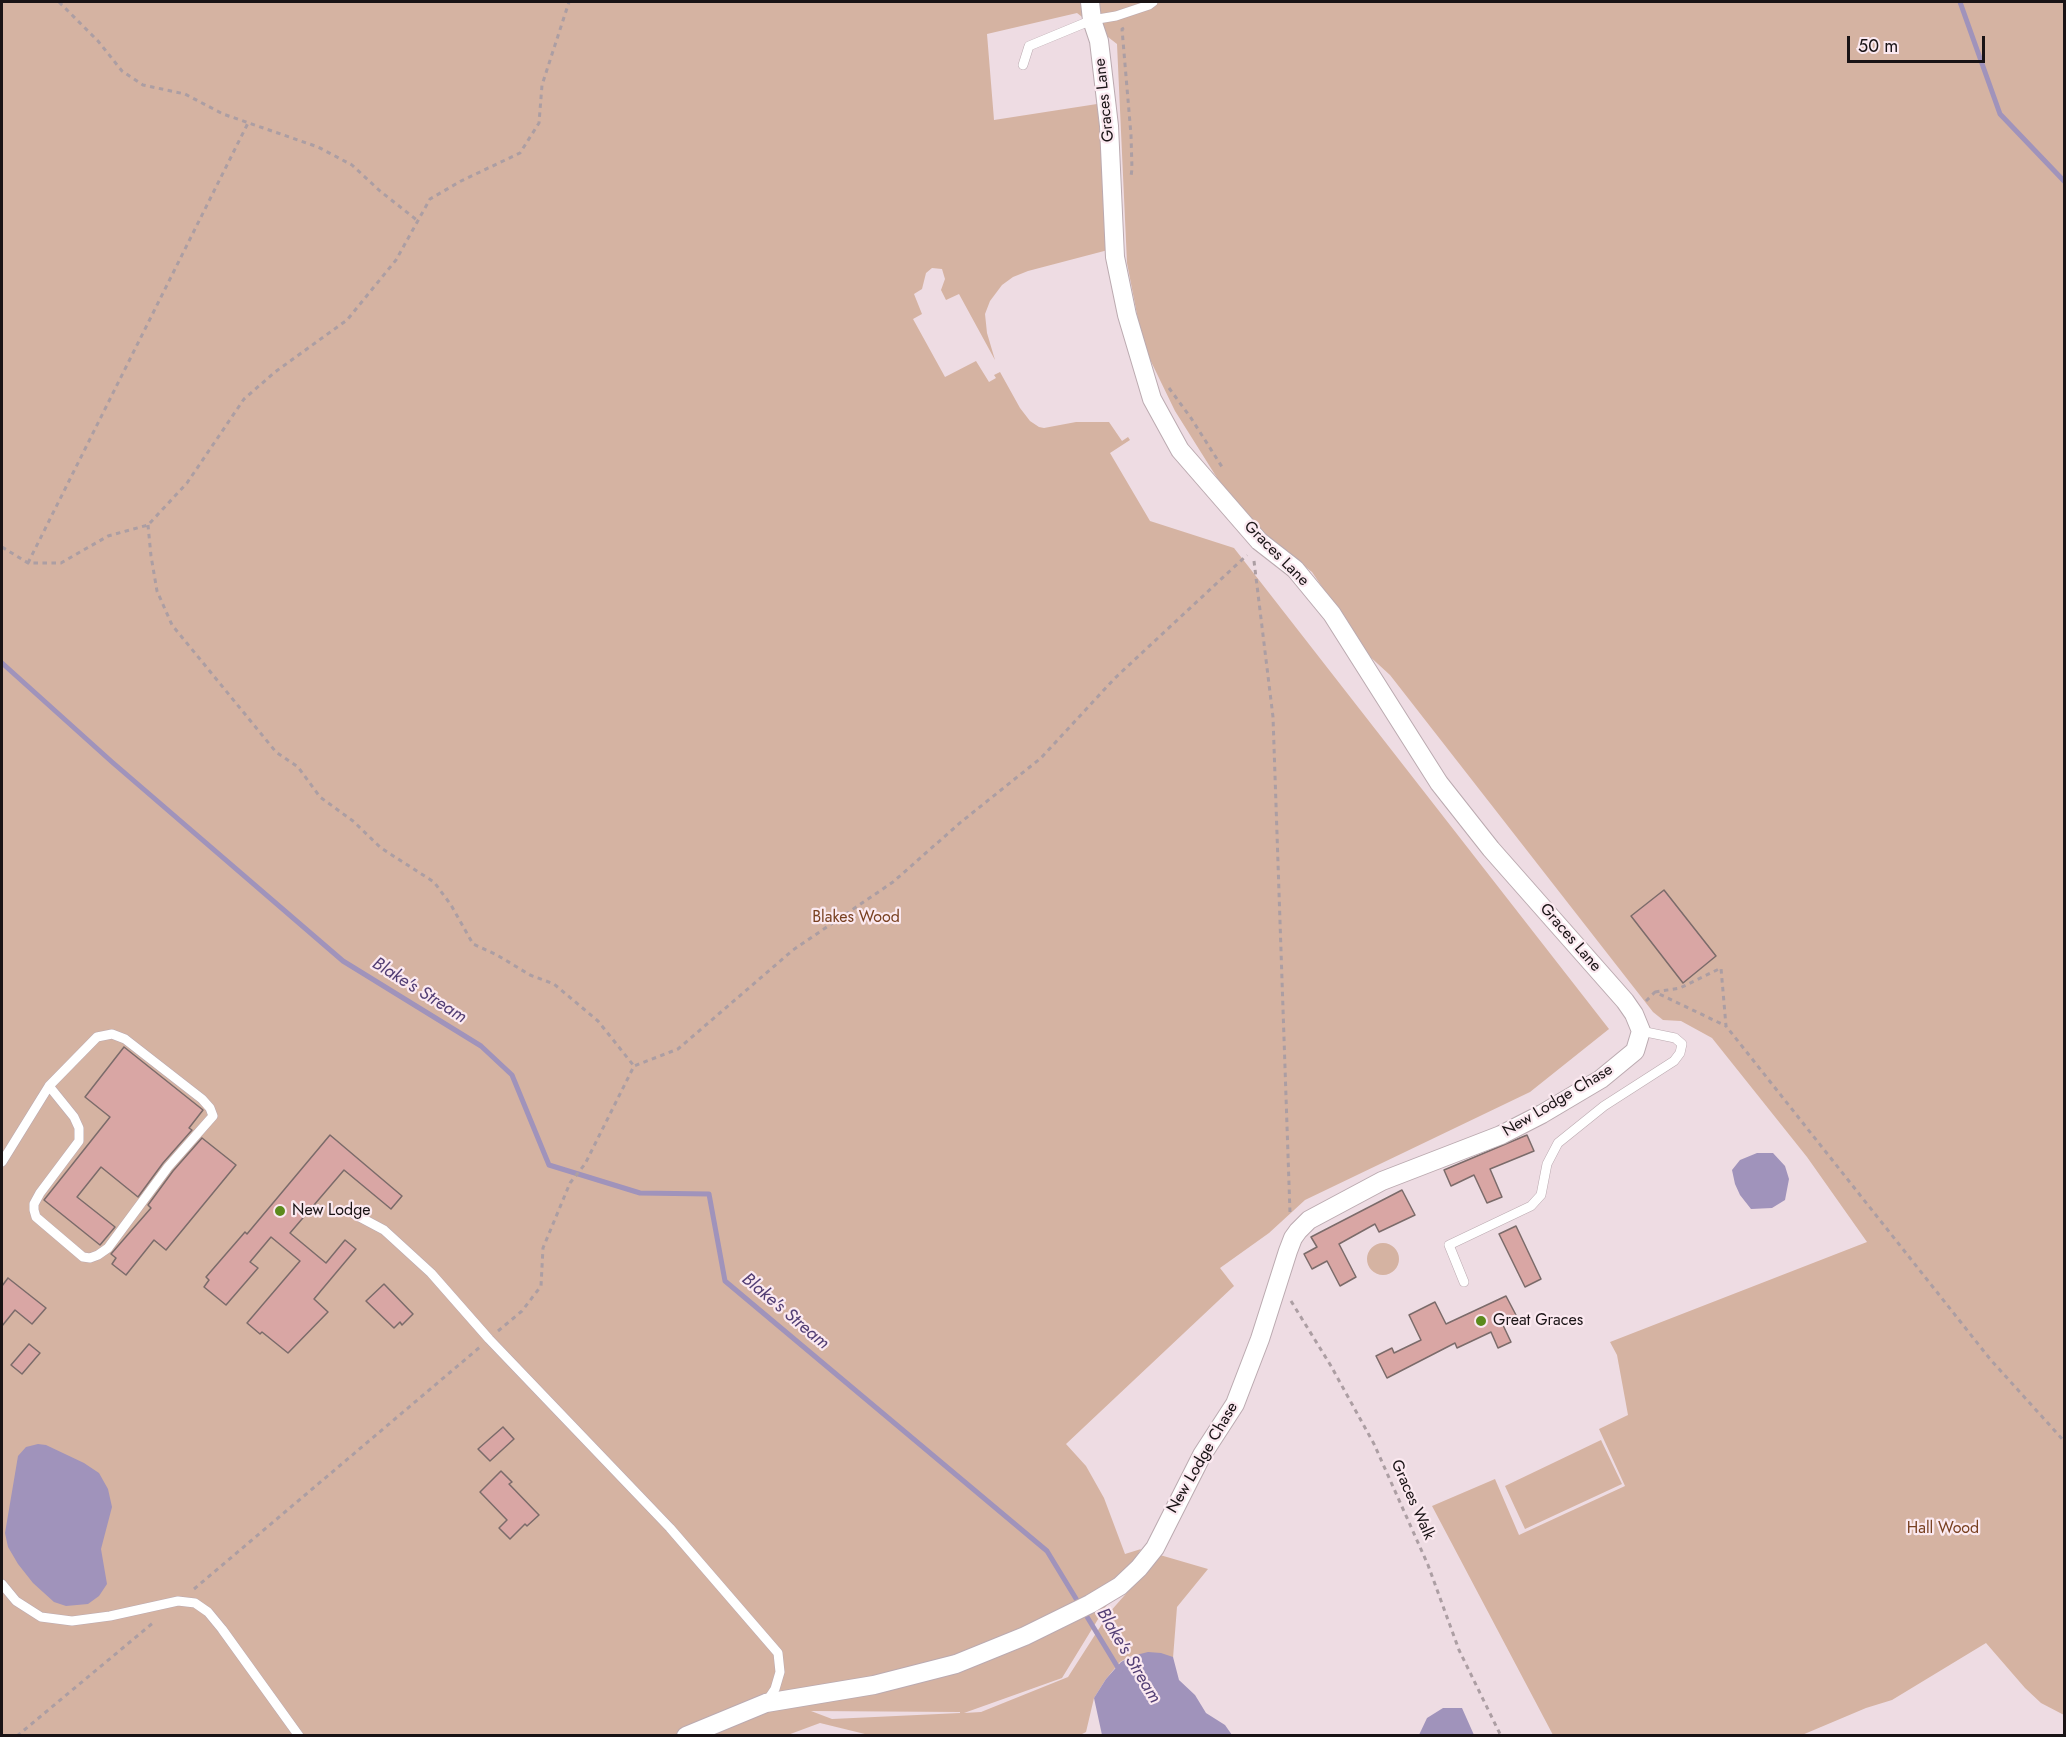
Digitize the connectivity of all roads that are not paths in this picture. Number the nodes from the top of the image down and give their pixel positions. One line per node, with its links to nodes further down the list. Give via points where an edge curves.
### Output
1 (1153, 2): 2 (lane, via 1116,16)
2 (1091, 11): 3 (lane, via 1029,46); 4 (street, Graces Lane, via 1099,41 1109,126 1115,257 1126,315 1152,399 1180,450 1259,541 1295,570 1332,614 1439,783 1491,849 1625,1001)
3 (1023, 65)
4 (1641, 1031): 8 (lane, via 1675,1038 1682,1044 1674,1062 1604,1106 1558,1143 1547,1164 1541,1195 1530,1206 1449,1245); 10 (street, New Lodge Chase, via 1635,1051 1601,1079 1542,1114 1501,1135 1382,1181 1309,1220 1293,1238 1235,1404 1202,1455 1155,1548 1120,1586 1025,1636 956,1664 874,1684)
5 (49, 1086): 5 (lane, via 97,1037 112,1034 125,1039 202,1099 213,1116 168,1167 108,1248 90,1258 83,1257 44,1224 34,1210 40,1193 79,1141 74,1117); 6 (lane)
6 (2, 1162)
7 (354, 1214): 10 (lane, via 384,1230 431,1273 489,1340 670,1528 778,1653 780,1672)
8 (1464, 1282)
9 (2, 1584): 11 (lane, via 16,1601 42,1617 72,1621 178,1601 195,1603 208,1612 252,1668)
10 (766, 1703): 12 (street, New Lodge Chase)
11 (299, 1736)
12 (686, 1736)

